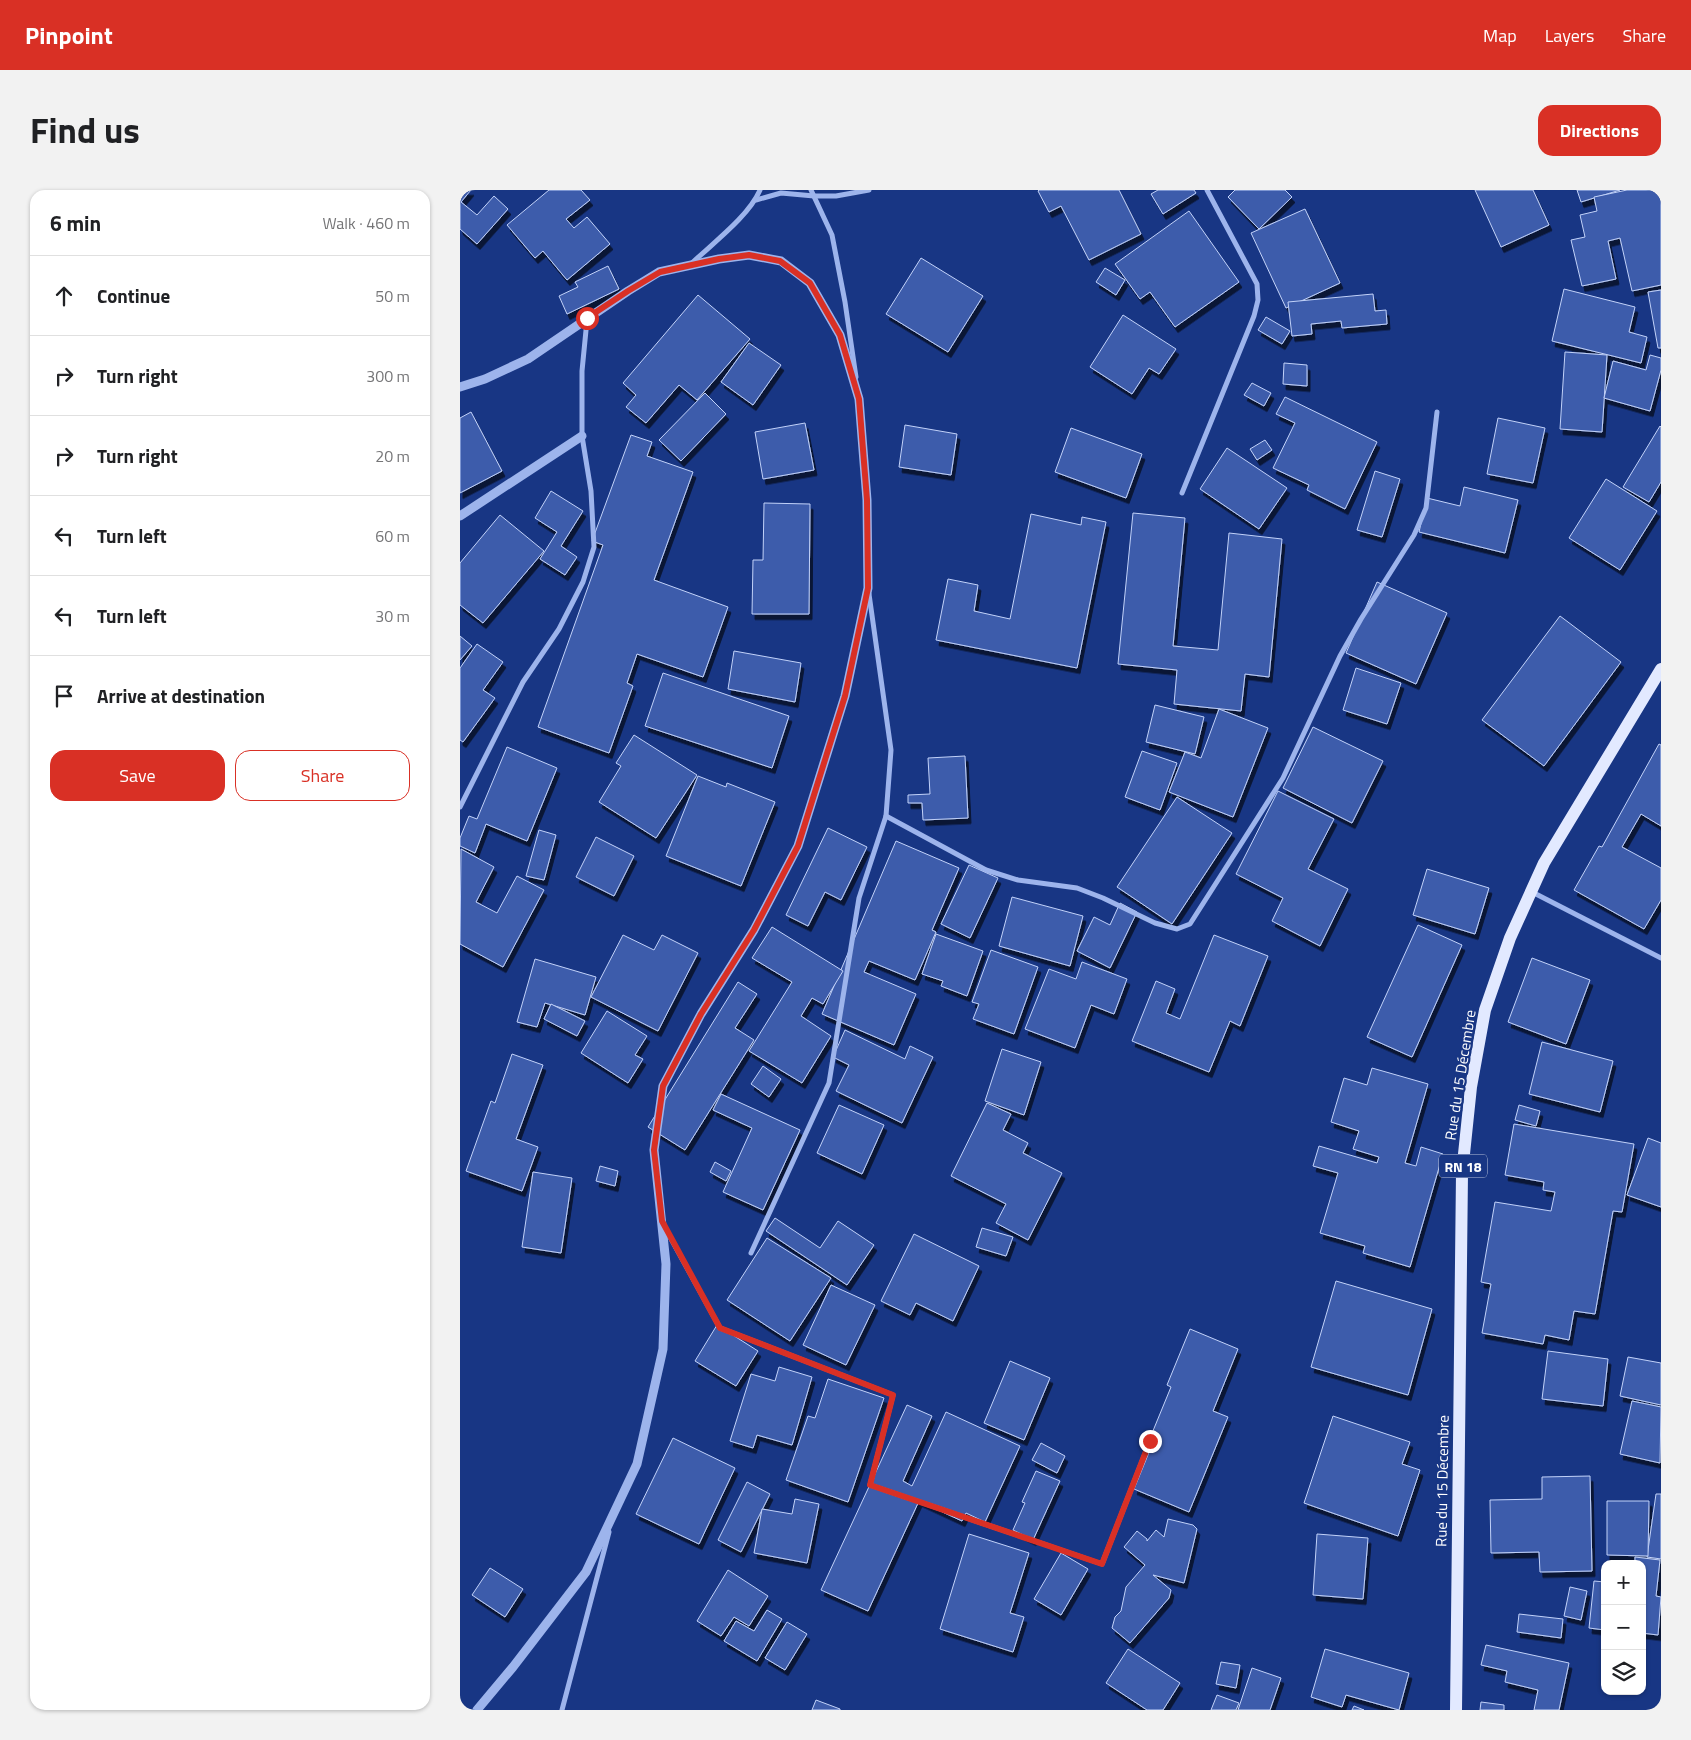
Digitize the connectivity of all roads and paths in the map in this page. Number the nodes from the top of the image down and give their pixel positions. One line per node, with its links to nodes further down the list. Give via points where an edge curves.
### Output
1 (760, 190): 6 (street)
2 (810, 190): 5 (street)
3 (869, 190): 5 (street)
4 (1207, 190): 13 (street, via 1257,284 1258,300)
5 (814, 196): 6 (street, via 781,193); 10 (street, via 832,235 846,302)
6 (756, 200): 7 (street)
7 (690, 265): 8 (street, via 660,272); 10 (street, via 749,255 780,261 810,283 840,335)
8 (587, 318): 9 (street, via 528,359); 12 (street, via 582,371)
9 (460, 387)
10 (859, 399): 15 (street, via 867,500)
11 (1437, 412): 18 (street, via 1426,508 1414,535 1340,656 1283,778 1190,924 1177,929 1155,923 1077,888 1018,880 986,870)
12 (582, 436): 14 (street); 17 (street, via 592,491 594,547 583,582 559,629 523,682)
13 (1182, 493)
14 (460, 516)
15 (868, 588): 18 (street, via 892,750); 21 (street, via 845,696 798,846 754,930 701,1014 663,1086 654,1150)
16 (1661, 669): 19 (main road, Rue du 15 Décembre / RN 18, via 1544,863)
17 (460, 807)
18 (886, 816): 22 (street, via 859,898 829,1083)
19 (1531, 892): 20 (street); 27 (main road, Rue du 15 Décembre / RN 18, via 1510,938 1485,1010 1471,1087 1462,1173)
20 (1661, 958)
21 (662, 1221): 23 (street, via 720,1328 893,1395 870,1485 1102,1564); 24 (street, via 666,1264 663,1349 637,1464)
22 (751, 1253)
23 (1150, 1441)
24 (614, 1513): 25 (street, via 586,1572); 26 (street)
25 (477, 1710)
26 (562, 1710)
27 (1456, 1710)

